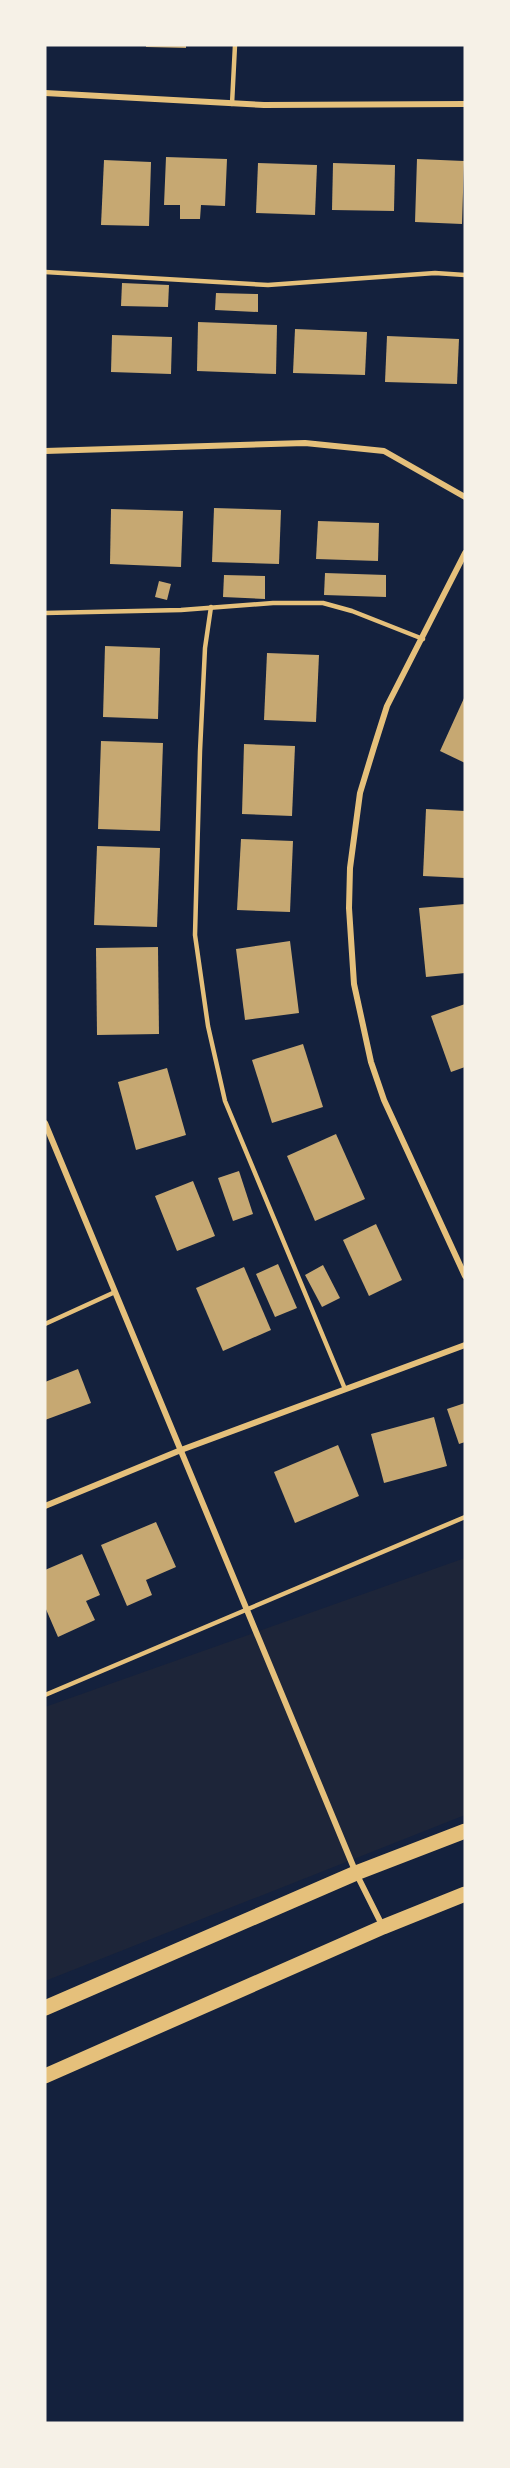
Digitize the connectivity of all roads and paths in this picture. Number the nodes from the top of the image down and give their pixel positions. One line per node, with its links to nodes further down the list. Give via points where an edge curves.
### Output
1 (235, 45): 3 (lane)
2 (45, 93): 3 (street)
3 (232, 104): 4 (street)
4 (465, 104)
5 (45, 272): 6 (lane, via 268,285 435,273)
6 (465, 275)
7 (45, 451): 8 (street, via 305,443 384,451)
8 (465, 497)
9 (465, 553): 12 (street)
10 (211, 607): 11 (lane); 12 (lane, via 324,603); 18 (lane, via 204,648 195,934 208,1026 225,1101)
11 (45, 613)
12 (423, 639): 14 (street, via 387,706 360,793 349,908 354,984 384,1100)
13 (45, 1123): 15 (street)
14 (465, 1276)
15 (115, 1292): 16 (lane); 19 (street)
16 (45, 1324)
17 (465, 1345): 18 (street)
18 (345, 1389): 19 (street)
19 (181, 1450): 20 (street); 22 (street)
20 (45, 1506)
21 (465, 1517): 22 (lane)
22 (246, 1609): 23 (lane); 25 (street)
23 (45, 1695)
24 (465, 1832): 25 (main road)
25 (356, 1873): 27 (street); 28 (main road)
26 (465, 1894): 27 (main road)
27 (383, 1927): 29 (main road)
28 (45, 2008)
29 (45, 2076)

